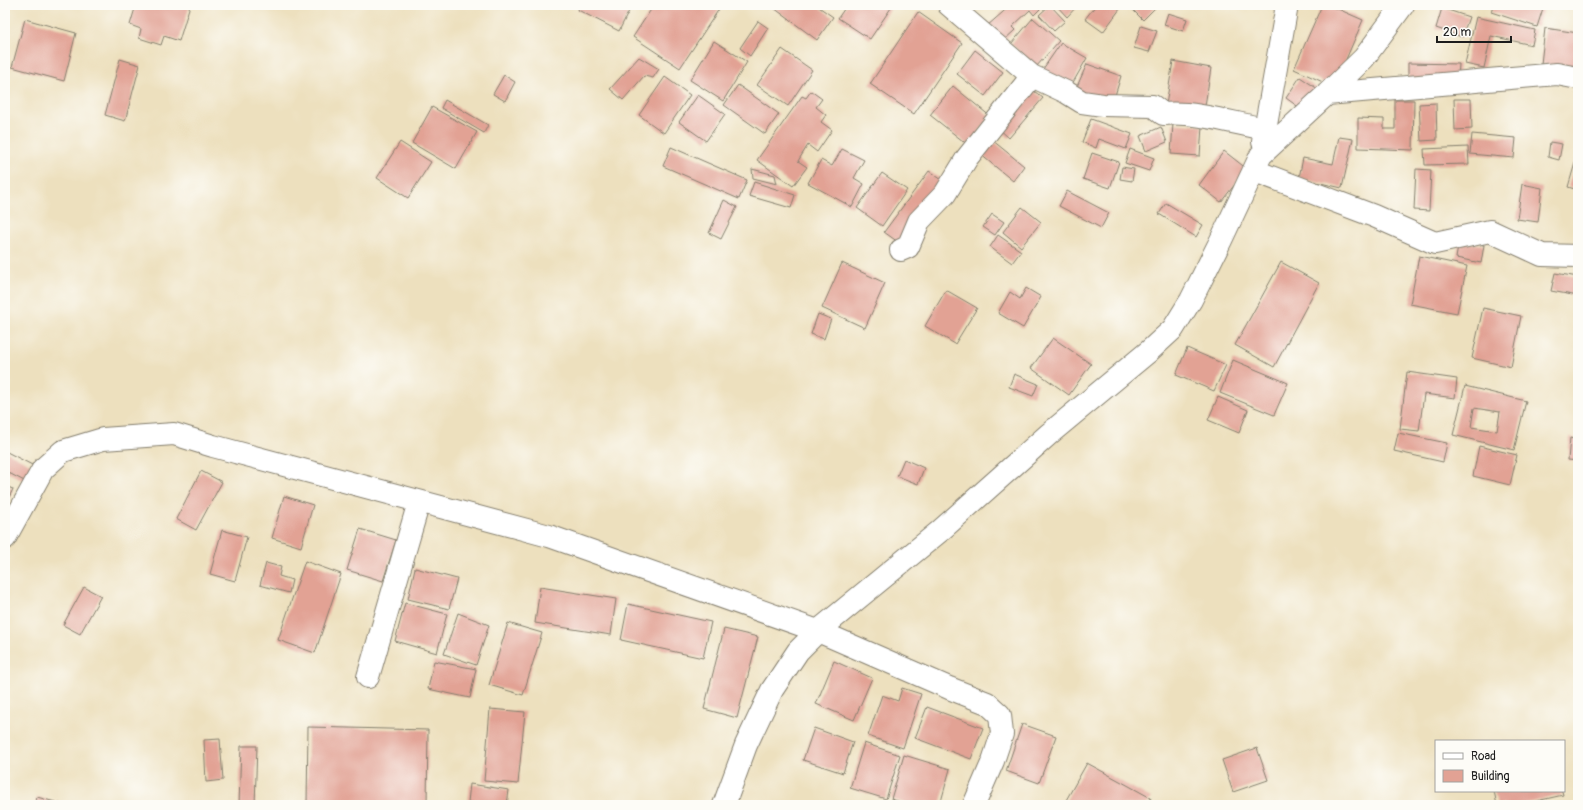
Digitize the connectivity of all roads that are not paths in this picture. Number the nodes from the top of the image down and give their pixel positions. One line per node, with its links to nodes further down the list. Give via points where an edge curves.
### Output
1 (949, 5): 4 (street)
2 (1285, 5): 7 (street)
3 (1403, 5): 6 (street, via 1364,58)
4 (1032, 76): 7 (street, via 1082,102 1153,106 1163,114 1192,115); 9 (street, via 967,158 945,194 920,221 908,247)
5 (1578, 78): 6 (street, via 1557,74)
6 (1327, 94): 8 (street)
7 (1265, 129): 8 (street)
8 (1258, 163): 10 (street, via 1435,243 1490,231 1542,255); 13 (street, via 1191,300 1173,329 940,531)
9 (902, 250)
10 (1578, 256)
11 (419, 502): 12 (street, via 174,434 103,439 63,452 43,469); 13 (street, via 549,536); 14 (street)
12 (5, 538)
13 (818, 631): 15 (street, via 798,650 772,690 746,745); 16 (street, via 987,703 1000,716 1002,734 994,761)
14 (368, 677)
15 (724, 805)
16 (974, 805)

